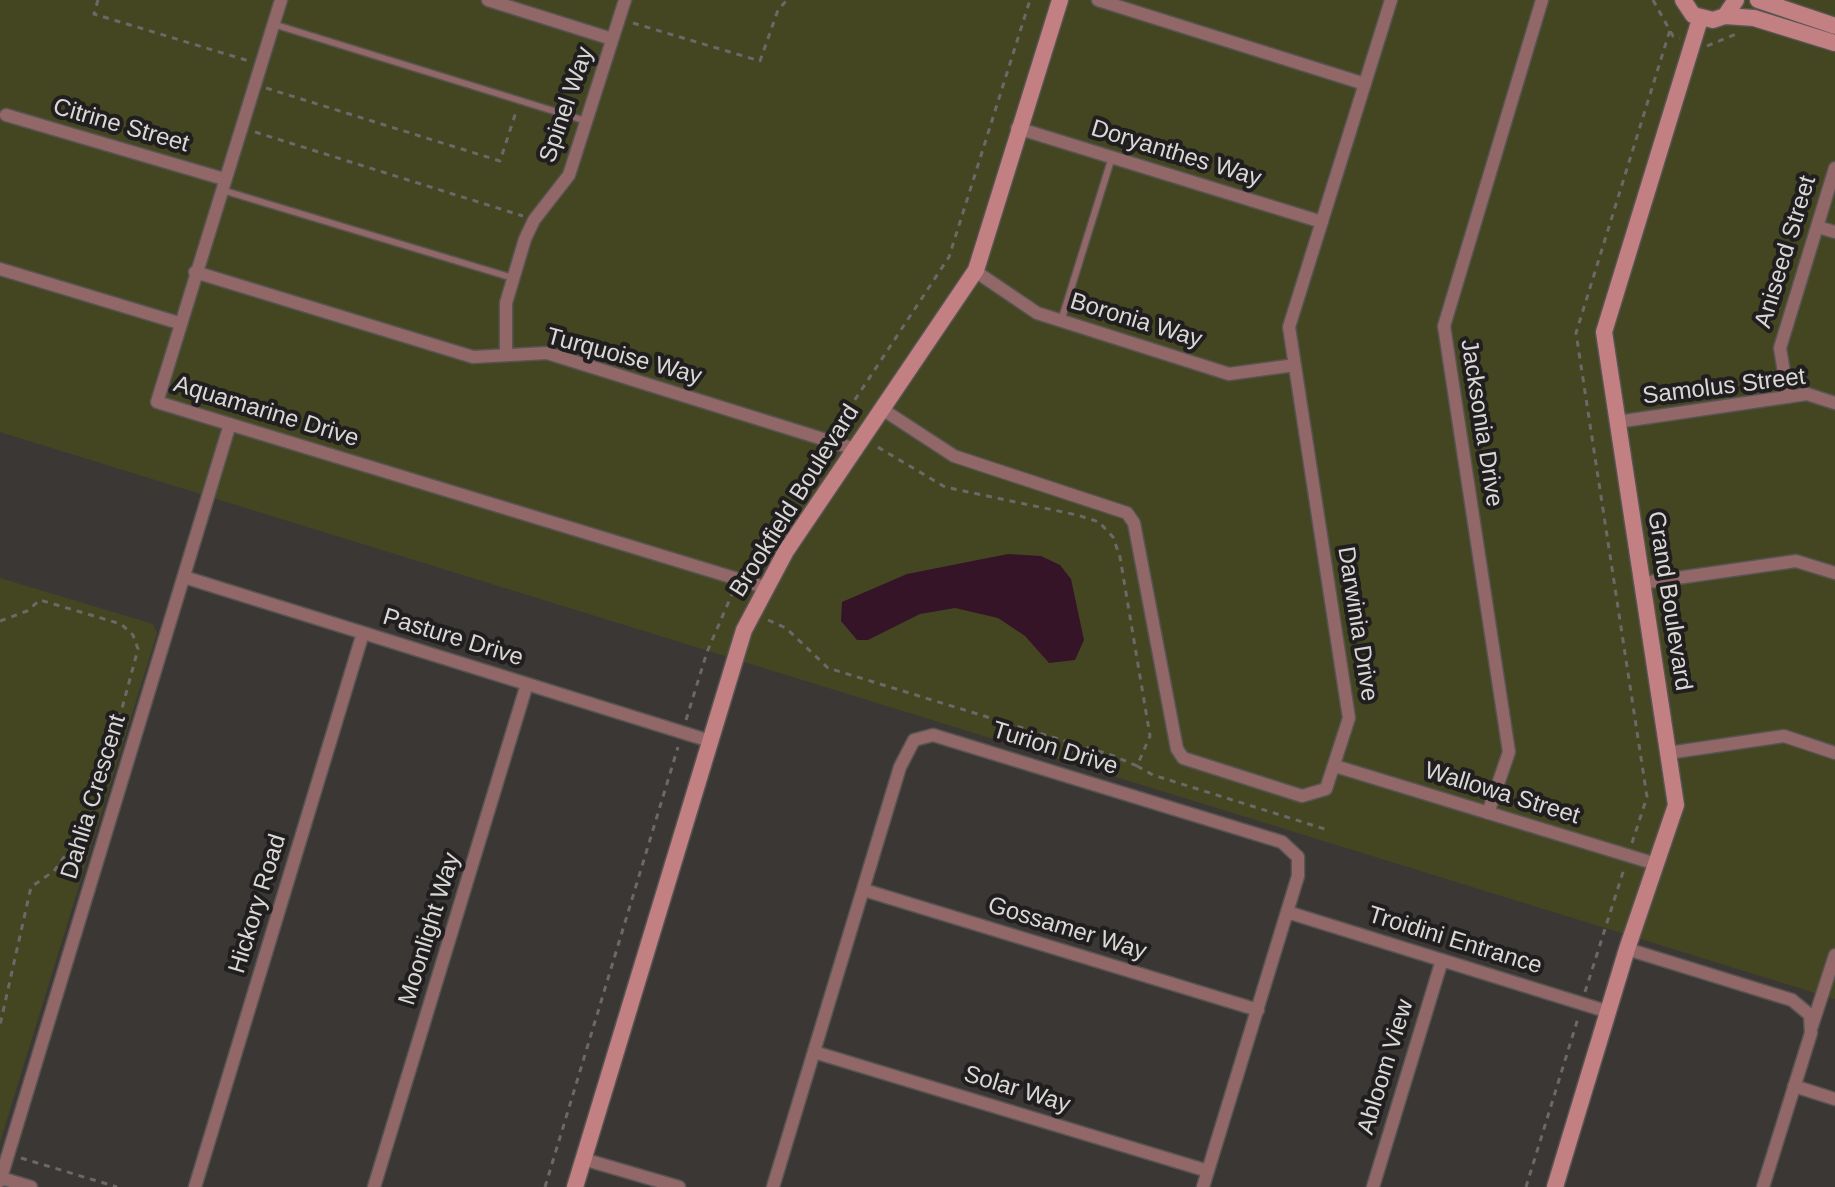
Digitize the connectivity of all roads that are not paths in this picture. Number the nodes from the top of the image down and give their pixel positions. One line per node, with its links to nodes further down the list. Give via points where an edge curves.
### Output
1 (281, 0): 13 (street, Aquamarine Drive)
2 (488, 0): 15 (street)
3 (625, 0): 15 (street, Spinel Way)
4 (1060, 0): 20 (street, Brookfield Boulevard)
5 (1098, 0): 17 (street)
6 (1391, 0): 17 (street, Darwinia Drive)
7 (1542, 0): 51 (street, Jacksonia Drive, via 1444,326 1509,752)
8 (1683, 0): 12 (street)
9 (1736, 0): 11 (street)
10 (1758, 0): 14 (street)
11 (1725, 16): 12 (street); 16 (street, via 1754,18)
12 (1700, 19): 38 (street, Grand Boulevard, via 1604,332)
13 (273, 24): 19 (lane); 23 (street, Aquamarine Drive)
14 (1835, 26)
15 (612, 39): 19 (street, Spinel Way)
16 (1835, 43)
17 (1365, 84): 24 (street, Darwinia Drive)
18 (6, 115): 23 (street, Citrine Street)
19 (586, 121): 30 (street, Spinel Way, via 569,175 534,220)
20 (1017, 128): 21 (street, Doryanthes Way); 28 (street, Brookfield Boulevard)
21 (1112, 157): 24 (street, Doryanthes Way); 31 (lane)
22 (1835, 168): 25 (street, Aniseed Street)
23 (223, 184): 29 (street, Aquamarine Drive); 30 (lane)
24 (1322, 222): 34 (street, Darwinia Drive, via 1289,327)
25 (1818, 227): 26 (street); 35 (street, Aniseed Street, via 1780,348)
26 (1835, 232)
27 (0, 269): 32 (street)
28 (975, 271): 31 (street, Boronia Way, via 1037,313); 37 (street, Brookfield Boulevard)
29 (195, 272): 32 (street, Aquamarine Drive); 33 (street, Turquoise Way, via 473,357)
30 (513, 278): 33 (street, Spinel Way, via 506,303)
31 (1061, 321): 34 (street, Boronia Way, via 1229,374)
32 (179, 323): 39 (street, Aquamarine Drive, via 157,402)
33 (506, 355): 40 (street, Turquoise Way, via 547,353 828,440)
34 (1295, 365): 50 (street, Darwinia Drive, via 1349,718)
35 (1788, 397): 36 (street, Samolus Street, via 1807,394); 38 (street, Samolus Street)
36 (1835, 403)
37 (882, 409): 40 (street, Brookfield Boulevard); 50 (street, Darwinia Drive, via 954,456 1127,513 1134,523 1177,749 1183,758 1302,796 1326,789)
38 (1617, 422): 43 (street, Grand Boulevard)
39 (230, 424): 42 (street, Dahlia Crescent); 44 (street, Aquamarine Drive)
40 (859, 443): 44 (street, Brookfield Boulevard)
41 (1835, 573): 43 (street, via 1796,561)
42 (184, 577): 45 (street, Pasture Drive); 66 (street, Dahlia Crescent)
43 (1642, 583): 48 (street, Grand Boulevard)
44 (764, 587): 47 (street, Brookfield Boulevard)
45 (363, 633): 46 (street, Pasture Drive); 68 (street, Hickory Road)
46 (527, 684): 47 (street, Pasture Drive); 69 (street, Moonlight Way)
47 (710, 741): 64 (street, Brookfield Boulevard)
48 (1668, 753): 49 (street, via 1784,736); 52 (street, Grand Boulevard, via 1676,805)
49 (1835, 753)
50 (1335, 766): 51 (street, Wallowa Street)
51 (1488, 813): 52 (street, Wallowa Street)
52 (1656, 864): 55 (street, Grand Boulevard)
53 (864, 890): 54 (street, Turion Drive, via 907,749 923,735 933,735 1282,842 1292,848 1299,867); 58 (street, Gossamer Way); 61 (street, Turion Drive)
54 (1287, 912): 57 (street, Troidini Entrance); 58 (street, Turion Drive)
55 (1627, 949): 59 (street, Grand Boulevard); 60 (street, via 1792,1000 1807,1011)
56 (1835, 955): 60 (street)
57 (1442, 960): 59 (street, Troidini Entrance); 74 (street, Abloom View)
58 (1258, 1010): 65 (street, Turion Drive)
59 (1609, 1012): 75 (street, Grand Boulevard)
60 (1812, 1026): 62 (street)
61 (814, 1052): 65 (street, Solar Way); 72 (street, Turion Drive)
62 (1794, 1086): 63 (street); 76 (street)
63 (1835, 1099)
64 (583, 1159): 70 (street, Brookfield Boulevard); 71 (street)
65 (1208, 1171): 73 (street, Turion Drive)
66 (1, 1180): 67 (street)
67 (31, 1187)
68 (195, 1187)
69 (374, 1187)
70 (575, 1187)
71 (679, 1187)
72 (773, 1187)
73 (1203, 1187)
74 (1373, 1187)
75 (1555, 1187)
76 (1763, 1187)

